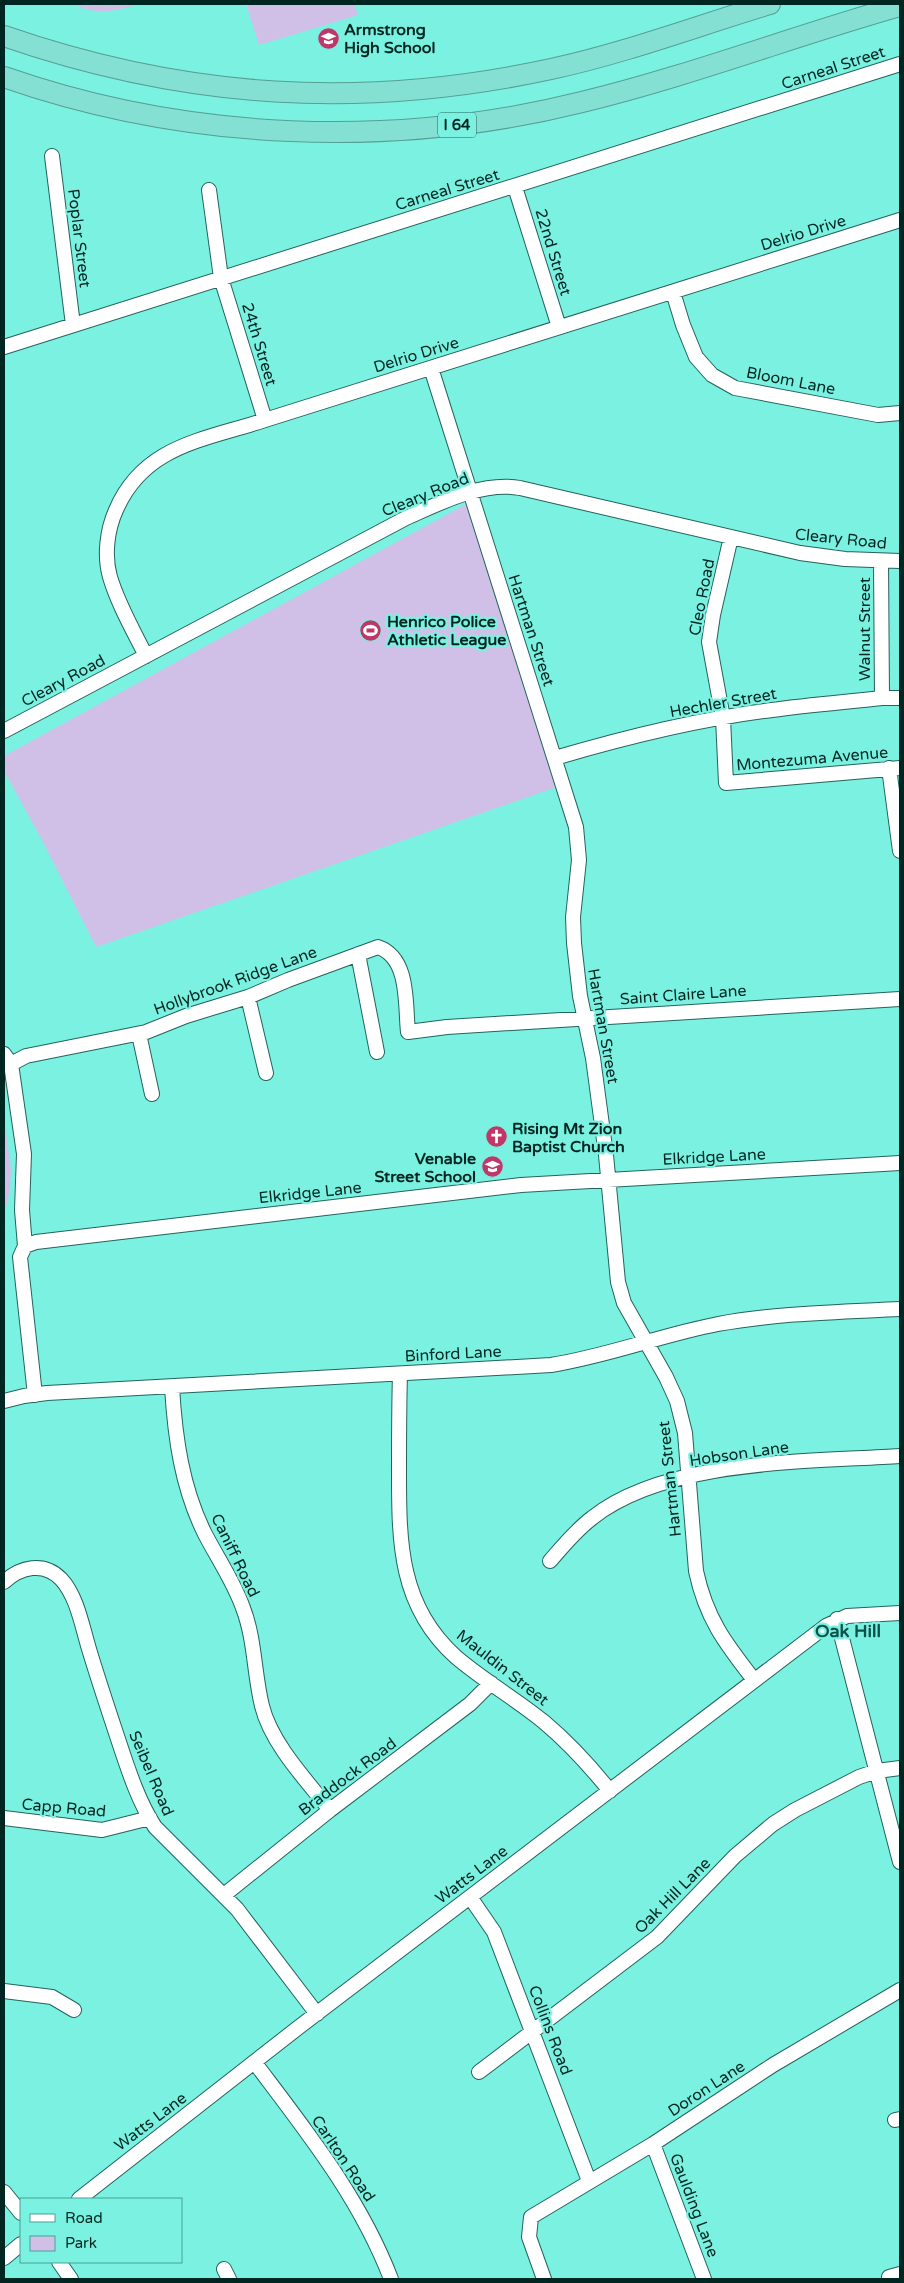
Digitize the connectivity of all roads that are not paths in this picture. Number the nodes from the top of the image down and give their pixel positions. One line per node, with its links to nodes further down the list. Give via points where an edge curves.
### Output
1 (765, 4): 4 (highway)
2 (770, 4): 4 (highway)
3 (900, 6): 7 (highway, I 64, via 582,102 512,117 447,126 328,132 232,126 112,107)
4 (745, 11): 5 (highway, via 622,50 525,74 415,90 341,94 253,91 151,77 50,52)
5 (4, 36)
6 (900, 64): 9 (street, Carneal Street)
7 (4, 76)
8 (52, 156): 14 (street, Poplar Street)
9 (515, 186): 12 (street, Carneal Street); 15 (street, 22nd Street)
10 (209, 190): 12 (street, 24th Street)
11 (900, 220): 13 (street, Delrio Drive)
12 (221, 278): 14 (street, Carneal Street); 19 (street, 24th Street)
13 (672, 292): 15 (street, Delrio Drive); 18 (street, Bloom Lane, via 696,357 712,375 735,388 878,415)
14 (73, 325): 16 (street, Carneal Street)
15 (559, 328): 17 (street, Delrio Drive)
16 (4, 347)
17 (431, 368): 19 (street, Delrio Drive); 20 (street, Hartman Street)
18 (900, 413)
19 (265, 420): 24 (street, Delrio Drive, via 165,454 140,472 121,498 107,543 108,568 115,592)
20 (471, 494): 21 (street, Cleary Road, via 508,486); 24 (street, Cleary Road, via 406,518); 29 (street, Hartman Street)
21 (731, 537): 22 (street, Cleary Road, via 800,553); 27 (street, Cleo Road, via 709,642)
22 (881, 561): 23 (street, Cleary Road); 25 (street, Walnut Street)
23 (900, 561)
24 (146, 656): 28 (street, Cleary Road)
25 (882, 698): 26 (street, Hechler Street); 27 (street, Hechler Street)
26 (900, 698)
27 (722, 718): 29 (street, Hechler Street, via 636,736); 31 (street, Cleo Road)
28 (4, 731)
29 (555, 758): 36 (street, Hartman Street, via 576,827 578,846 573,926 577,981)
30 (895, 768): 31 (street, Montezuma Avenue); 32 (street)
31 (726, 783)
32 (900, 851)
33 (358, 954): 34 (street, Hollybrook Ridge Lane); 37 (street, Hollybrook Ridge Lane, via 378,947 395,959 401,972); 39 (street)
34 (248, 997): 38 (street, Hollybrook Ridge Lane); 41 (street)
35 (900, 999): 36 (street, Saint Claire Lane)
36 (584, 1018): 37 (street, Saint Claire Lane); 44 (street, Hartman Street, via 593,1058)
37 (408, 1032)
38 (139, 1034): 40 (street, Hollybrook Ridge Lane); 42 (street)
39 (376, 1052)
40 (7, 1059): 45 (street, via 24,1154 22,1210)
41 (266, 1073)
42 (152, 1094)
43 (900, 1163): 44 (street, Elkridge Lane)
44 (609, 1180): 45 (street, Elkridge Lane, via 511,1186 36,1242); 47 (street, Hartman Street, via 619,1289)
45 (25, 1246): 50 (street, via 20,1257 21,1281)
46 (900, 1309): 47 (street, Binford Lane, via 745,1320)
47 (646, 1342): 48 (street, Binford Lane, via 551,1365); 53 (street, Hartman Street, via 677,1401 685,1433)
48 (400, 1374): 49 (street, Binford Lane); 59 (street, Mauldin Street, via 399,1520 404,1569 420,1610 438,1637 456,1657)
49 (172, 1387): 50 (street, Binford Lane); 63 (street, Caniff Road, via 176,1441 187,1491 244,1610 265,1716 278,1742)
50 (35, 1395): 51 (street, Binford Lane)
51 (4, 1401)
52 (900, 1456): 53 (street, Hobson Lane, via 717,1470)
53 (688, 1478): 54 (street, Hobson Lane, via 646,1488 616,1502 583,1526); 58 (street, Hartman Street, via 700,1590 713,1623)
54 (550, 1561)
55 (8, 1578): 65 (street, Seibel Road, via 29,1568 49,1570 60,1577 71,1594 126,1764)
56 (900, 1613): 57 (street, Watts Lane, via 852,1615)
57 (837, 1619): 58 (street, Watts Lane); 61 (street)
58 (754, 1680): 62 (street, Watts Lane)
59 (491, 1683): 62 (street, Mauldin Street, via 566,1741); 63 (street, Braddock Road, via 470,1704)
60 (900, 1768): 61 (street, Oak Hill Lane)
61 (877, 1771): 66 (street); 73 (street, Oak Hill Lane, via 835,1788 773,1824 735,1856 658,1937)
62 (610, 1791): 68 (street, Watts Lane)
63 (330, 1810): 67 (street, Braddock Road)
64 (4, 1818): 65 (street, Capp Road, via 102,1830)
65 (150, 1818): 67 (street, Seibel Road, via 155,1827)
66 (900, 1862)
67 (224, 1895): 72 (street, Seibel Road)
68 (470, 1897): 72 (street, Watts Lane); 73 (street, Collins Road, via 494,1932)
69 (900, 1990): 76 (street, Doron Lane, via 772,2065)
70 (4, 1991): 71 (street, via 52,1998)
71 (74, 2010)
72 (317, 2014): 74 (street, Watts Lane)
73 (533, 2033): 75 (street, Oak Hill Lane); 77 (street, Collins Road)
74 (255, 2063): 79 (street, Watts Lane); 85 (street, Carlton Road, via 340,2179 376,2244)
75 (480, 2072)
76 (652, 2144): 77 (street, Doron Lane); 87 (street, Gaulding Lane)
77 (589, 2181): 86 (street, Doron Lane, via 531,2217 529,2237)
78 (4, 2192): 80 (street)
79 (79, 2198)
80 (20, 2213)
81 (20, 2245): 82 (street)
82 (4, 2258)
83 (60, 2263): 84 (street)
84 (71, 2279)
85 (391, 2279)
86 (544, 2279)
87 (704, 2279)

